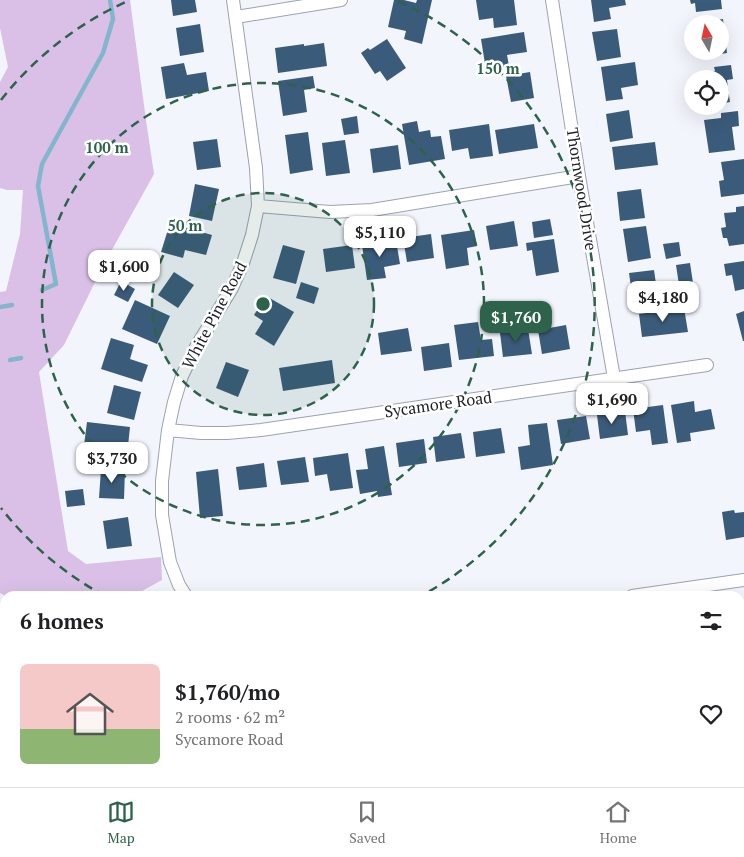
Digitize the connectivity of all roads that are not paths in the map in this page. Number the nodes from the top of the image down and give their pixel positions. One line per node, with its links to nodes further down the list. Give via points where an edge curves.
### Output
1 (233, 0): 4 (street, White Pine Road)
2 (341, 0): 4 (street)
3 (552, 0): 5 (street, Thornwood Drive)
4 (236, 17): 6 (street, White Pine Road)
5 (579, 176): 6 (street, via 372,210 330,212); 8 (street, Thornwood Drive)
6 (258, 206): 9 (street, White Pine Road, via 252,235 232,288 182,376)
7 (707, 365): 8 (street, Sycamore Road)
8 (614, 378): 9 (street, Sycamore Road, via 261,430 228,433)
9 (168, 430): 11 (street, White Pine Road, via 162,515 170,562)
10 (744, 580): 12 (street)
11 (183, 591)
12 (686, 591)

